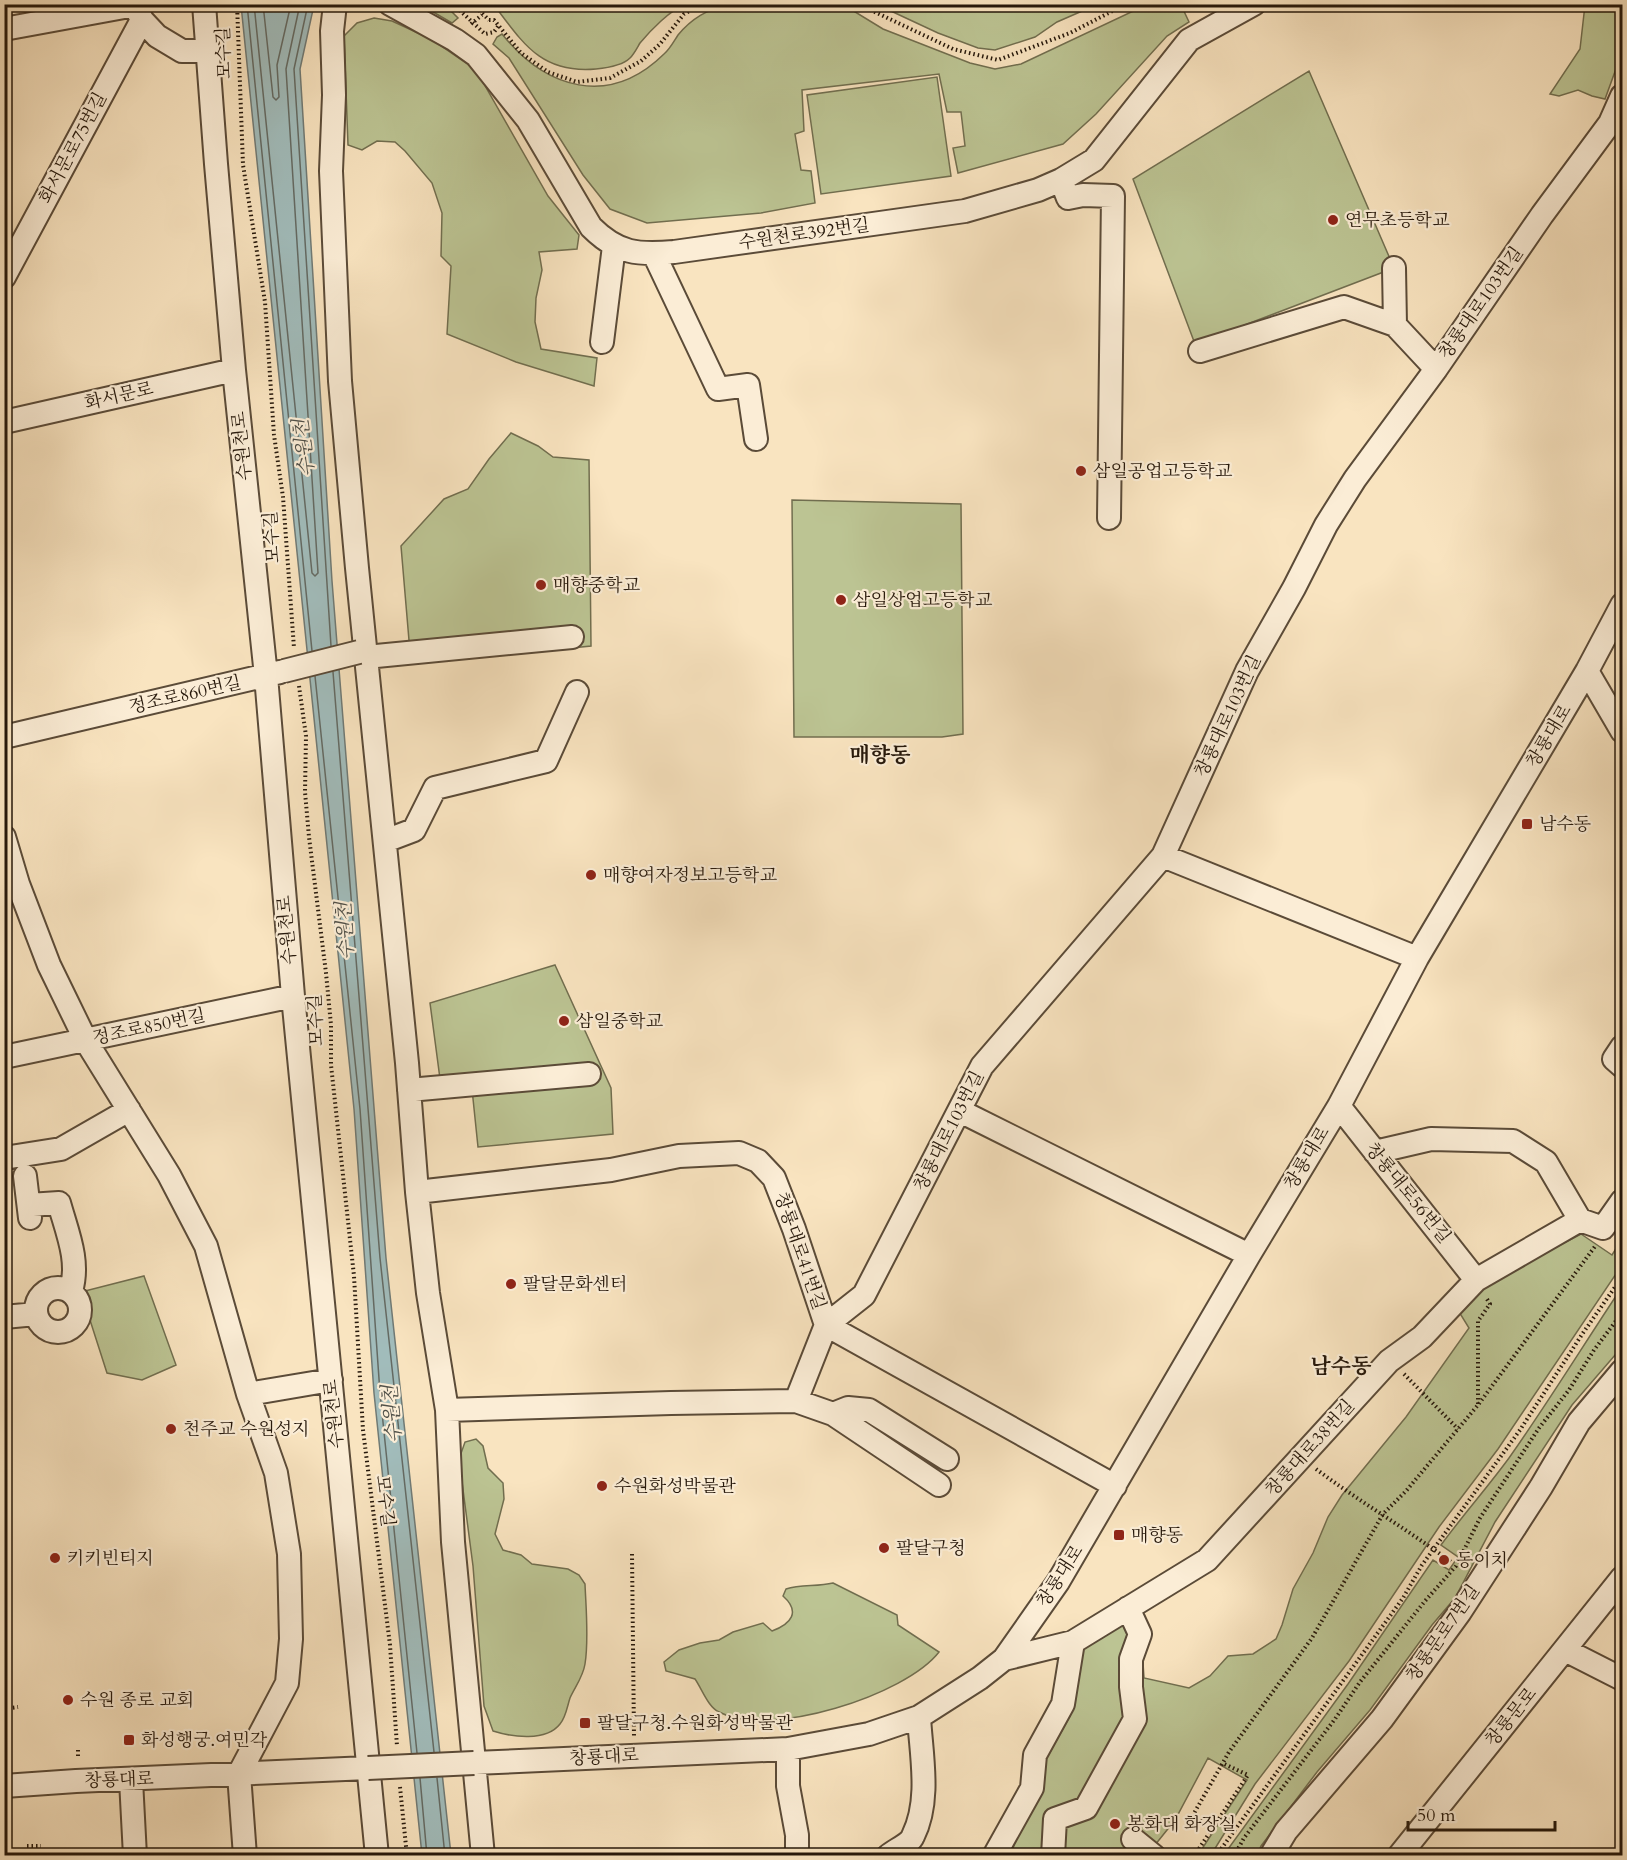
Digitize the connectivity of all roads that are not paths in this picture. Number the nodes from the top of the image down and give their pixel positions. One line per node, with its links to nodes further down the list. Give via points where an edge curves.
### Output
1 (204, 4): 7 (street, 수원천로)
2 (335, 4): 24 (street, via 331,171 340,381)
3 (390, 4): 10 (street, 수원천로392번길, via 476,55 528,120 591,227)
4 (1254, 4): 9 (street, 수원천로392번길, via 1189,40 1094,160)
5 (139, 12): 6 (street); 7 (street, via 157,36 182,51); 13 (street, 화서문로75번길)
6 (4, 29)
7 (207, 51): 18 (street, 수원천로)
8 (1623, 96): 17 (street, 창룡대로103번길, via 1611,123)
9 (1061, 180): 11 (street, 수원천로392번길, via 965,211); 21 (street, via 1068,198 1113,196)
10 (614, 246): 11 (street, 수원천로392번길, via 628,252); 15 (street)
11 (654, 254): 20 (street, via 718,390 748,385)
12 (1394, 268): 14 (street)
13 (4, 277)
14 (1395, 324): 16 (street, via 1344,307); 17 (street)
15 (602, 342)
16 (1200, 351)
17 (1436, 369): 32 (street, 창룡대로103번길, via 1326,525 1247,671)
18 (234, 370): 19 (street, 화서문로); 25 (street, 수원천로)
19 (4, 422)
20 (756, 439)
21 (1109, 518)
22 (1623, 605): 26 (street, 창룡대로)
23 (572, 637): 24 (street, 정조로860번길)
24 (364, 653): 25 (street, 정조로860번길, bridge); 31 (street)
25 (286, 670): 29 (street, 정조로860번길); 34 (street, 수원천로)
26 (1587, 671): 28 (street); 33 (street, 창룡대로)
27 (577, 692): 31 (street, via 546,761 435,788 414,830)
28 (1622, 728)
29 (4, 737)
30 (4, 837): 35 (street, via 49,965)
31 (385, 841): 40 (street)
32 (1163, 856): 33 (street); 43 (street, 창룡대로103번길, via 982,1065)
33 (1417, 958): 41 (street, 창룡대로)
34 (293, 996): 35 (street, 정조로850번길); 57 (street, 수원천로)
35 (86, 1041): 37 (street, 정조로850번길); 42 (street)
36 (1623, 1047): 38 (street, via 1614,1059)
37 (4, 1057)
38 (1623, 1066)
39 (589, 1074): 40 (street)
40 (409, 1090): 47 (street)
41 (1339, 1106): 44 (street, 창룡대로56번길); 50 (street, 창룡대로)
42 (129, 1110): 45 (street, via 61,1149); 58 (street, via 206,1246)
43 (960, 1111): 50 (street); 55 (street, 창룡대로103번길, via 864,1295)
44 (1375, 1152): 49 (street, via 1431,1139 1513,1141 1546,1162); 51 (street, 창룡대로56번길)
45 (4, 1158)
46 (25, 1176): 52 (street, via 29,1212 59,1203 73,1250)
47 (417, 1192): 55 (street, 창룡대로41번길, via 611,1170 679,1156 739,1153 758,1161 774,1178); 60 (street)
48 (1623, 1202): 49 (street, via 1603,1228)
49 (1580, 1221): 51 (street, 창룡대로38번길)
50 (1249, 1255): 64 (street, 창룡대로)
51 (1476, 1280): 66 (street, 창룡대로38번길, via 1422,1337 1389,1361 1207,1560)
52 (71, 1291): 53 (street, via 49,1290 39,1299); 53 (street, via 81,1310 71,1329 49,1331)
53 (36, 1314): 54 (street)
54 (4, 1317)
55 (825, 1325): 59 (street); 64 (street, 창룡대로41번길)
56 (1623, 1371): 88 (street, 창룡문로7번길, via 1579,1422 1447,1630 1382,1719 1286,1831)
57 (331, 1380): 58 (street); 74 (street, 수원천로)
58 (248, 1394): 75 (street, via 276,1473 290,1554 291,1639 287,1683)
59 (796, 1401): 60 (street); 61 (street)
60 (447, 1410): 73 (street, via 453,1542)
61 (833, 1414): 62 (street, via 848,1408 869,1410); 63 (street)
62 (947, 1459)
63 (939, 1485)
64 (1115, 1486): 69 (street, 창룡대로, via 1058,1582)
65 (1623, 1578): 68 (street, 창룡문로)
66 (1128, 1608): 67 (street, 창룡대로38번길); 86 (street, via 1140,1634 1131,1659 1135,1719 1086,1809 1055,1819)
67 (1073, 1641): 69 (street, 창룡대로38번길); 85 (street, via 1063,1704 1035,1755 1032,1788)
68 (1565, 1650): 70 (street); 89 (street, 창룡문로)
69 (1004, 1659): 71 (street, 창룡대로)
70 (1623, 1679)
71 (919, 1717): 72 (street, 창룡대로, via 869,1734); 84 (street, via 921,1809 913,1838)
72 (788, 1749): 73 (street, 창룡대로); 83 (street, via 788,1786)
73 (474, 1763): 74 (street, 창룡대로, bridge); 82 (street)
74 (368, 1768): 75 (street, 창룡대로); 81 (street, 수원천로)
75 (239, 1774): 76 (street, 창룡대로); 80 (street)
76 (131, 1780): 77 (street, 창룡대로); 79 (street)
77 (4, 1786)
78 (1133, 1839): 87 (street)
79 (135, 1856)
80 (245, 1856)
81 (377, 1856)
82 (483, 1856)
83 (797, 1856)
84 (888, 1856)
85 (994, 1856)
86 (1053, 1856)
87 (1154, 1856)
88 (1271, 1856)
89 (1399, 1856)

